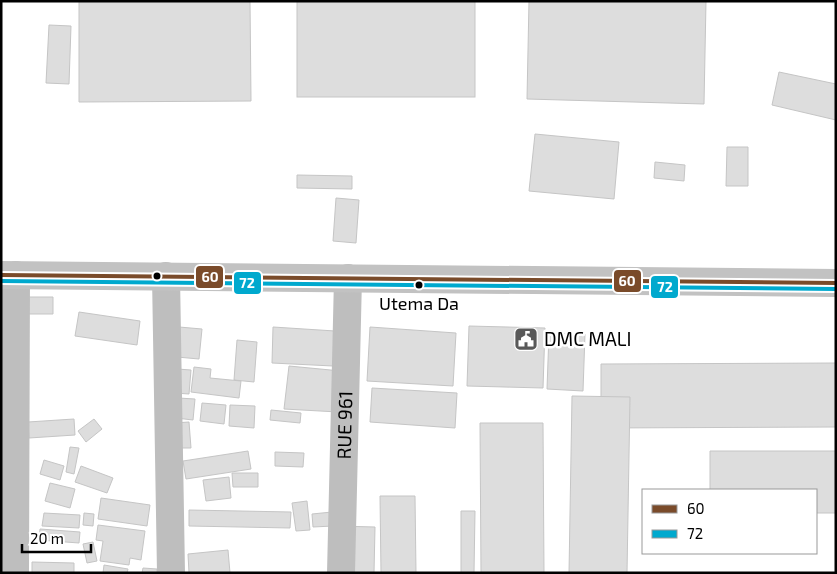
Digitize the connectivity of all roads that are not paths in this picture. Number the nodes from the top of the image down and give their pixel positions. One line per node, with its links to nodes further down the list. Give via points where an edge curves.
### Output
1 (8, 275): 2 (main road); 5 (street)
2 (166, 276): 3 (main road); 8 (street)
3 (348, 278): 4 (main road); 9 (street, RUE 961)
4 (836, 283)
5 (8, 404): 6 (street)
6 (8, 487): 7 (street)
7 (15, 573)
8 (171, 573)
9 (341, 573)

